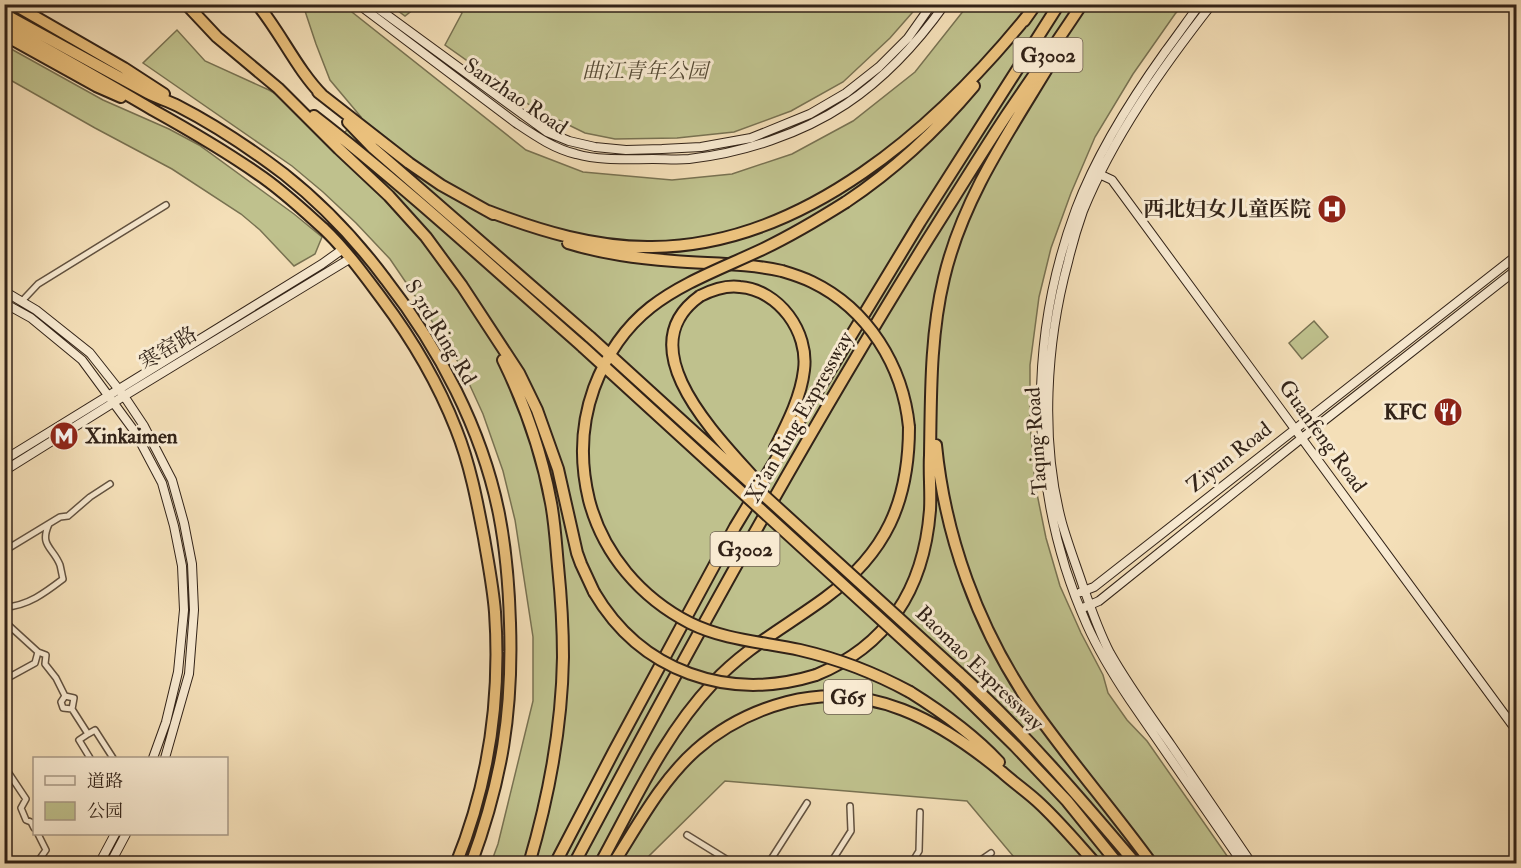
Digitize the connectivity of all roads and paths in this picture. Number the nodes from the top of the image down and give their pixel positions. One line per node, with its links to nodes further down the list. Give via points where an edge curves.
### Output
1 (13, 4): 20 (highway, via 124,68)
2 (186, 4): 18 (highway, via 217,37)
3 (257, 4): 19 (highway)
4 (358, 4): 7 (street, Sanzhao Road, via 532,134 575,154 624,159 688,159 738,150 820,119 871,85 918,40)
5 (372, 4): 6 (street, Sanzhao Road, via 547,132 595,147 626,150 701,147 751,138 810,114 879,67 908,39)
6 (932, 4)
7 (945, 4)
8 (1036, 4): 14 (highway)
9 (1059, 4): 44 (highway, Xi'an Ring Expressway / G3002, via 920,222)
10 (1084, 4): 37 (highway, via 992,160 958,231 938,307 932,353); 85 (highway, Xi'an Ring Expressway / G3002, via 992,138 853,363 746,548)
11 (1200, 4): 22 (street, Taqing Road, via 1109,137)
12 (1212, 4): 22 (street, Taqing Road, via 1178,47)
13 (4, 14): 17 (highway, S 3rd Ring Rd)
14 (1028, 15): 24 (highway, via 948,104 884,158 789,215 757,229 696,244 622,246 560,235); 67 (highway, bridge, via 978,82 898,163 846,202 791,235 679,287 630,326 605,362 590,399 583,441 587,492 603,537 637,585 663,607 705,629 837,661 910,692 978,742)
15 (4, 25): 17 (highway, S 3rd Ring Rd)
16 (4, 35): 21 (highway, via 96,86)
17 (99, 71): 20 (highway, S 3rd Ring Rd); 21 (highway, S 3rd Ring Rd)
18 (278, 88): 32 (highway, via 414,222); 33 (highway)
19 (318, 92): 24 (highway, via 409,163); 33 (highway, via 373,148)
20 (178, 106): 82 (highway, S 3rd Ring Rd, via 284,175 357,244 398,294 431,345 475,436 504,542 511,660 501,765)
21 (168, 118): 25 (highway, S 3rd Ring Rd, via 266,180)
22 (1097, 172): 39 (street, Guanfeng Road, via 1112,180); 48 (street, Taqing Road, via 1063,280 1049,383 1050,444 1061,522); 49 (street, Taqing Road, via 1077,207 1058,262 1040,390 1051,512)
23 (166, 206): 30 (street, via 38,284)
24 (488, 211): 86 (highway, bridge, via 539,234 586,249 744,265 805,279 846,304 869,328 887,354 905,402 909,457 903,489 876,548 836,589 749,651 705,692 666,745)
25 (343, 249): 27 (highway, S 3rd Ring Rd); 34 (street, 寒窑路)
26 (1516, 256): 39 (street, Ziyun Road)
27 (351, 258): 36 (street, 寒窑路); 81 (highway, S 3rd Ring Rd, via 411,341 442,398 470,471 485,547 495,625 493,727 478,801)
28 (1516, 270): 40 (street, Ziyun Road)
29 (4, 291): 30 (street)
30 (22, 301): 34 (street, via 90,353)
31 (4, 303): 35 (street, via 31,318 82,360)
32 (485, 322): 37 (highway, bridge, via 519,373 537,410 558,469 579,559 594,592 611,618 642,648 663,662 720,682 759,686 816,675 844,663 876,638 902,605 924,551 930,510); 83 (highway, via 526,413 543,470 555,528 561,598 559,719 546,801)
33 (586, 342): 45 (highway, bridge); 94 (highway, bridge, via 955,687 1067,801)
34 (118, 389): 35 (street, 寒窑路); 36 (street)
35 (108, 395): 38 (street); 41 (street, 寒窑路)
36 (124, 396): 38 (street, 寒窑路); 62 (street, via 172,480 192,564 194,610 189,674)
37 (932, 402): 96 (highway, via 948,517 985,624 1030,704)
38 (114, 403): 42 (street, 寒窑路); 65 (street, via 135,432 162,483 182,566 184,610 178,672)
39 (1295, 429): 40 (street, Guanfeng Road); 48 (street, Ziyun Road, via 1094,587)
40 (1302, 438): 51 (street, Ziyun Road, via 1099,601); 60 (street, Guanfeng Road)
41 (4, 460)
42 (4, 471)
43 (110, 484): 46 (street, via 68,516)
44 (745, 510): 45 (highway, bridge, via 779,441 799,395 805,369 802,347 787,313 762,293 732,286 700,296 682,313 674,329 673,356 679,378 702,418); 84 (highway, Xi'an Ring Expressway)
45 (785, 513): 95 (highway, Baomao Expressway, bridge, via 959,673 1053,769)
46 (49, 524): 47 (street); 50 (street, via 44,535 63,579 43,594 16,606)
47 (4, 551)
48 (1084, 590): 49 (street, Ziyun Road); 51 (street, Taqing Road)
49 (1076, 594): 51 (street, Taqing Road)
50 (5, 606): 52 (street)
51 (1085, 607): 97 (street, Taqing Road, via 1087,624 1099,649 1130,700); 98 (street, Taqing Road, via 1133,690)
52 (4, 615)
53 (4, 621): 54 (street)
54 (38, 652): 55 (street); 56 (street, via 46,656)
55 (35, 663): 56 (street); 57 (street)
56 (45, 664): 58 (street)
57 (4, 680)
58 (65, 696): 59 (street, via 74,698); 59 (street, via 63,708)
59 (72, 709): 61 (street)
60 (1516, 730)
61 (88, 735): 63 (street, via 79,740); 64 (street, via 95,730)
62 (166, 756)
63 (89, 757)
64 (112, 757)
65 (154, 757)
66 (4, 766): 71 (street, via 26,799 21,808)
67 (1037, 802): 87 (highway, G65, via 962,741 907,710 862,698 805,698 738,720 695,751 662,789); 93 (highway, G65)
68 (807, 803): 89 (street)
69 (850, 806): 90 (street, via 851,831)
70 (920, 812): 91 (street, via 919,851)
71 (33, 826)
72 (38, 835): 78 (street, via 46,850)
73 (114, 835): 79 (street)
74 (125, 835): 80 (street)
75 (687, 835): 88 (street)
76 (991, 853): 92 (street)
77 (1516, 857): 99 (street)
78 (36, 864)
79 (99, 864)
80 (110, 864)
81 (456, 864)
82 (471, 864)
83 (529, 864)
84 (555, 864)
85 (574, 864)
86 (600, 864)
87 (613, 864)
88 (734, 864)
89 (768, 864)
90 (830, 864)
91 (911, 864)
92 (975, 864)
93 (1096, 864)
94 (1118, 864)
95 (1136, 864)
96 (1152, 864)
97 (1243, 864)
98 (1252, 864)
99 (1506, 864)

